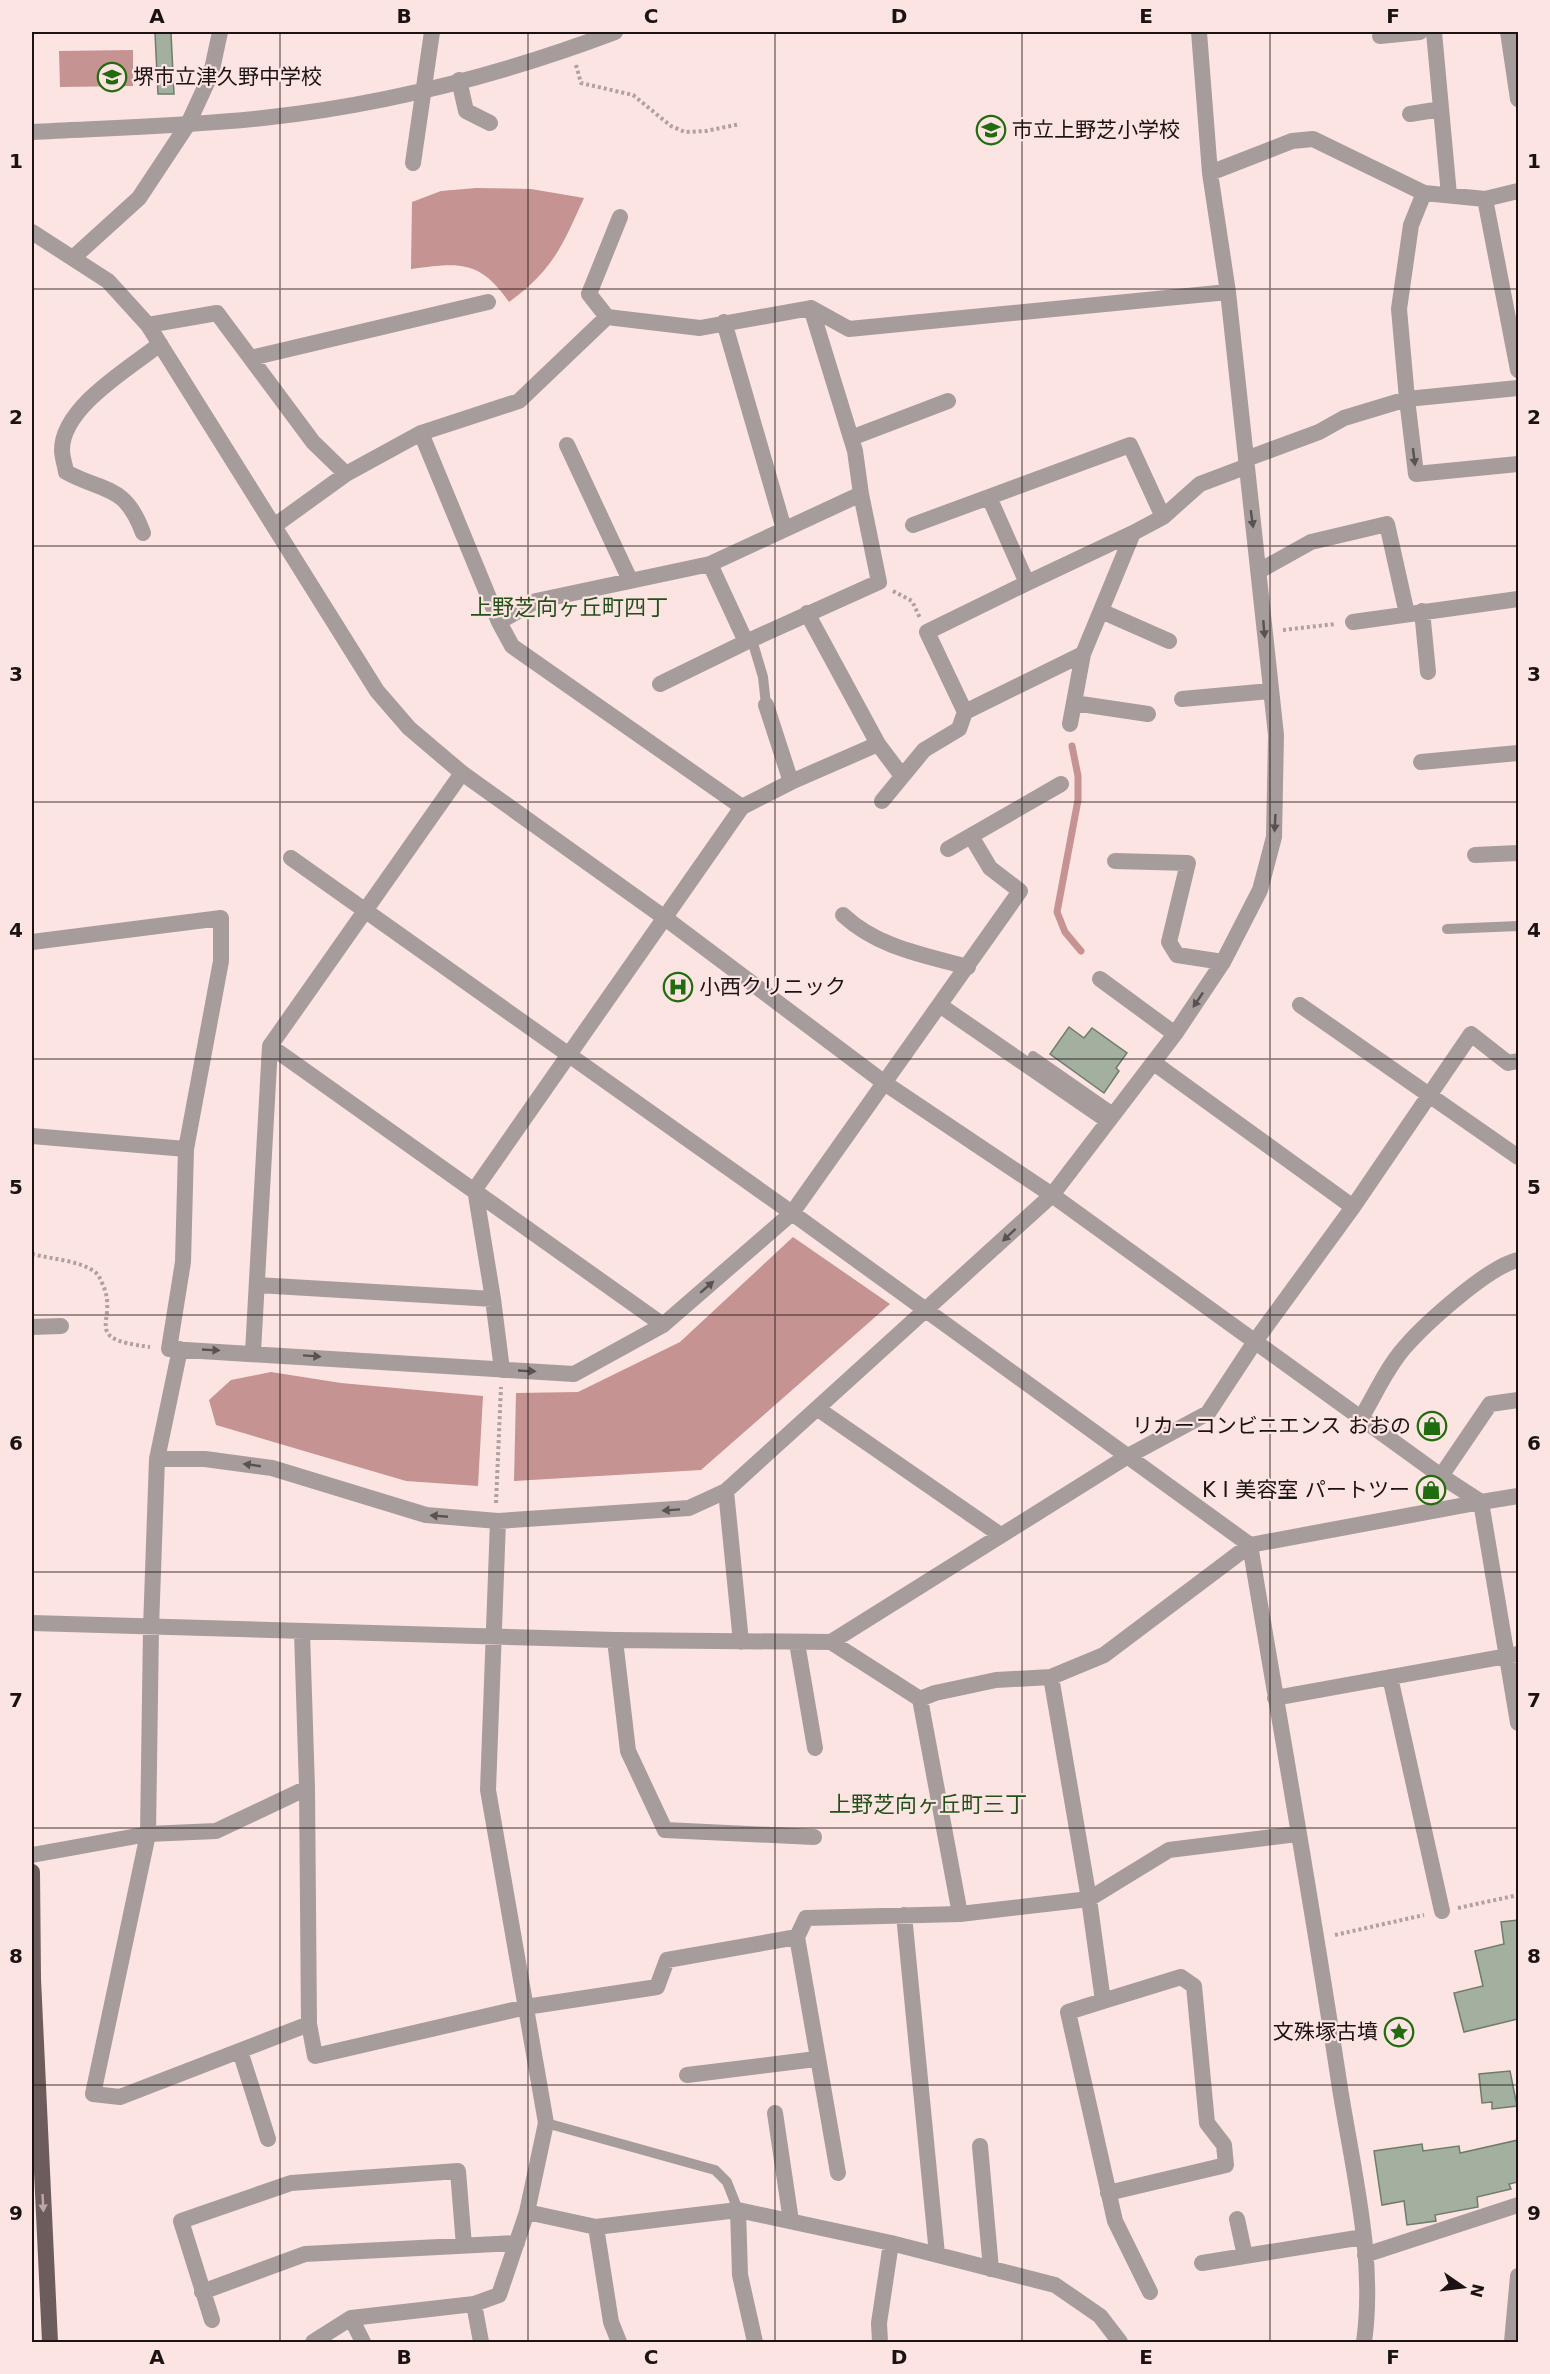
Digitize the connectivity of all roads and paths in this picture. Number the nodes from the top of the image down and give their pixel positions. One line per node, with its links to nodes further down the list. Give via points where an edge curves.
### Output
1 (220, 32): 15 (street, via 211,74)
2 (432, 32): 11 (street)
3 (615, 32): 9 (street)
4 (1199, 32): 20 (street)
5 (1420, 32): 8 (street)
6 (1434, 32): 13 (street)
7 (1508, 32): 12 (street)
8 (1380, 36)
9 (571, 47): 10 (street); 17 (path, via 581,83 633,95 671,126 686,132)
10 (459, 80): 11 (street); 16 (street, via 466,111)
11 (423, 88): 15 (street, via 355,104 264,118); 19 (street)
12 (1518, 99)
13 (1441, 110): 14 (street); 23 (street)
14 (1410, 114)
15 (188, 123): 18 (street); 27 (street, via 139,198)
16 (490, 123)
17 (740, 124)
18 (32, 132)
19 (412, 163)
20 (1210, 173): 22 (street, via 1292,141 1313,140); 28 (street)
21 (1518, 191): 24 (street)
22 (1424, 193): 23 (street); 38 (street, via 1411,225 1400,309)
23 (1449, 195): 24 (street)
24 (1485, 199): 36 (street)
25 (620, 217): 31 (street, via 590,294)
26 (32, 232): 27 (street)
27 (74, 257): 33 (street, via 108,281)
28 (1227, 292): 30 (street, via 849,329); 43 (street)
29 (488, 302): 35 (street)
30 (811, 308): 32 (street); 41 (street)
31 (608, 317): 32 (street, via 699,328); 40 (street, via 519,401)
32 (724, 322): 51 (street)
33 (148, 325): 34 (street); 35 (street, via 217,313)
34 (160, 344): 50 (street); 52 (street, via 87,401 70,423 62,448 66,472 104,486 129,503)
35 (251, 358): 45 (street, via 313,442)
36 (1518, 370)
37 (1518, 388): 38 (street)
38 (1407, 399): 43 (street, via 1344,418); 44 (street, one-way to 44, via 1416,474)
39 (948, 401): 41 (street)
40 (421, 433): 45 (street); 63 (street)
41 (850, 438): 46 (street)
42 (567, 446): 56 (street)
43 (1246, 463): 48 (street, via 1200,484); 55 (street, one-way to 55)
44 (1518, 464)
45 (346, 474): 50 (street)
46 (861, 494): 51 (street); 57 (street)
47 (989, 497): 48 (street, via 1130,445); 49 (street); 58 (street)
48 (1163, 517): 53 (street)
49 (913, 525)
50 (274, 526): 82 (street, via 377,691 409,728)
51 (784, 529): 54 (street)
52 (143, 532)
53 (1133, 533): 58 (street); 60 (street)
54 (710, 564): 56 (street); 67 (street)
55 (1259, 571): 61 (street, via 1311,542 1387,524); 66 (street, one-way to 66)
56 (630, 580): 63 (street, via 536,601)
57 (879, 582): 62 (street); 65 (path, via 912,601)
58 (1027, 584): 65 (street)
59 (1518, 598): 61 (street)
60 (1101, 611): 68 (street); 69 (street)
61 (1414, 613): 64 (street); 70 (street)
62 (807, 614): 67 (street); 79 (street)
63 (499, 622): 87 (street, via 512,646)
64 (1353, 622): 66 (path)
65 (927, 632): 76 (street)
66 (1264, 632): 72 (street)
67 (749, 641): 71 (street); 75 (lane, via 763,677)
68 (1169, 641)
69 (1083, 654): 74 (street); 76 (street)
70 (1428, 672)
71 (660, 684)
72 (1270, 691): 73 (street); 100 (street, one-way to 100, via 1276,735 1274,837 1260,890)
73 (1182, 699)
74 (1074, 703): 77 (street); 78 (street)
75 (766, 705): 84 (street)
76 (965, 712): 83 (street, via 959,729 924,750)
77 (1148, 714)
78 (1070, 724)
79 (878, 744): 83 (street); 84 (street)
80 (1518, 753): 81 (street)
81 (1421, 762)
82 (462, 773): 94 (street); 96 (street)
83 (902, 776): 86 (street)
84 (790, 782): 87 (street)
85 (1061, 784): 88 (street)
86 (882, 801)
87 (742, 807): 96 (street)
88 (971, 836): 89 (street); 101 (street, via 990,868 1020,891)
89 (948, 849)
90 (1518, 853): 91 (street)
91 (1475, 855)
92 (291, 858): 94 (street)
93 (1114, 861): 100 (street, via 1188,863 1169,942 1177,955)
94 (366, 912): 106 (street); 107 (street)
95 (843, 915): 101 (street, via 858,929 901,949)
96 (664, 918): 107 (street); 111 (street)
97 (1518, 926): 98 (lane)
98 (1447, 929)
99 (32, 942): 115 (street, via 221,918 221,961)
100 (1223, 963): 105 (street, one-way to 105)
101 (968, 967): 104 (street)
102 (1100, 979): 105 (street)
103 (1300, 1005): 112 (street)
104 (941, 1006): 111 (street); 113 (street)
105 (1174, 1034): 110 (street)
106 (270, 1046): 117 (street); 123 (street)
107 (567, 1054): 117 (street); 120 (street)
108 (1033, 1056): 113 (lane)
109 (1518, 1061): 112 (street, via 1508,1063 1471,1034)
110 (1154, 1063): 113 (street); 119 (street)
111 (886, 1084): 118 (street); 120 (street)
112 (1430, 1095): 116 (street); 119 (street)
113 (1111, 1117): 118 (street)
114 (32, 1136): 115 (street)
115 (186, 1149): 130 (street, via 183,1263)
116 (1518, 1156)
117 (475, 1189): 124 (street); 126 (street)
118 (1052, 1195): 125 (street, one-way to 125); 129 (street)
119 (1353, 1207): 129 (street)
120 (792, 1213): 125 (street); 126 (street, one-way to 120)
121 (32, 1254): 130 (path, via 98,1273 109,1296 104,1323 112,1338 124,1344)
122 (1518, 1260): 136 (street, via 1479,1280 1405,1347)
123 (257, 1285): 124 (street); 131 (street)
124 (494, 1299): 132 (street)
125 (927, 1310): 135 (street); 137 (street)
126 (663, 1325): 132 (street, one-way to 126, via 574,1374)
127 (61, 1326): 128 (street)
128 (32, 1327)
129 (1256, 1340): 136 (street); 137 (street, via 1208,1413)
130 (175, 1349): 131 (street, one-way to 131); 138 (street)
131 (253, 1352): 132 (street, one-way to 132)
132 (502, 1370)
133 (501, 1395): 143 (path, via 495,1491)
134 (1518, 1400): 139 (street, via 1490,1404)
135 (818, 1409): 140 (street); 144 (street)
136 (1361, 1418): 139 (street)
137 (1128, 1456): 144 (street); 145 (street)
138 (158, 1459): 143 (street, one-way to 138, via 426,1515 272,1468 205,1459); 147 (street)
139 (1441, 1476): 142 (street)
140 (726, 1491): 143 (street, one-way to 143, via 689,1508); 151 (street)
141 (1518, 1496): 142 (street)
142 (1481, 1502): 145 (street); 154 (street)
143 (498, 1521): 149 (street)
144 (999, 1534): 153 (street)
145 (1250, 1545): 155 (street, via 1104,1655); 157 (street)
146 (32, 1623): 147 (street)
147 (151, 1628): 148 (street); 162 (street)
148 (302, 1632): 149 (street); 161 (street)
149 (494, 1637): 150 (street); 175 (street, via 488,1790)
150 (615, 1640): 151 (street); 164 (street, via 628,1751 665,1830)
151 (741, 1642): 152 (street)
152 (797, 1642): 153 (street); 160 (street)
153 (831, 1642): 158 (street)
154 (1514, 1655): 156 (street); 159 (street)
155 (1051, 1677): 158 (street, via 996,1680); 168 (street)
156 (1390, 1677): 157 (street); 169 (street)
157 (1275, 1698): 163 (street)
158 (920, 1699): 170 (street)
159 (1518, 1723)
160 (815, 1748)
161 (307, 1788): 162 (street, via 216,1831); 176 (street)
162 (148, 1834): 165 (street); 177 (street, via 93,2094 120,2097)
163 (1297, 1834): 168 (street, via 1169,1850); 173 (street)
164 (814, 1837)
165 (32, 1855)
166 (32, 1872): 207 (main road, one-way to 207, via 33,1978)
167 (1518, 1895): 169 (path)
168 (1089, 1899): 170 (street); 174 (street)
169 (1442, 1911): 173 (path)
170 (960, 1914): 171 (street)
171 (904, 1915): 172 (street, via 806,1918); 196 (street)
172 (797, 1937): 175 (street, via 667,1960 657,1987); 178 (street)
173 (1317, 1939): 192 (street)
174 (1103, 2001): 185 (street, via 1068,2012); 185 (street, via 1180,1977 1194,1986 1208,2123 1224,2145 1226,2165)
175 (526, 2007): 176 (street, via 315,2056); 181 (street)
176 (309, 2024): 177 (street)
177 (240, 2051): 182 (street)
178 (816, 2059): 179 (street); 184 (street)
179 (687, 2075)
180 (775, 2113): 190 (street)
181 (546, 2123): 187 (lane, via 715,2170 727,2182); 188 (street)
182 (268, 2139)
183 (980, 2146): 200 (street)
184 (838, 2173)
185 (1108, 2193): 203 (street, via 1115,2221)
186 (1518, 2205): 197 (street)
187 (738, 2210): 190 (street); 191 (street); 212 (street, via 740,2275)
188 (527, 2212): 191 (street); 193 (street)
189 (1237, 2219): 198 (street)
190 (791, 2221): 194 (street)
191 (596, 2227): 211 (street, via 611,2322)
192 (1363, 2237): 197 (street); 198 (street)
193 (517, 2243): 195 (street); 204 (street, via 499,2295)
194 (891, 2243): 196 (street); 213 (street, via 879,2323)
195 (464, 2246): 202 (street, via 305,2254); 202 (street, via 458,2171 291,2183 181,2221)
196 (937, 2254): 200 (street)
197 (1365, 2255): 215 (street, via 1368,2315)
198 (1245, 2256): 199 (street)
199 (1202, 2263)
200 (991, 2269): 214 (street, via 1055,2285 1100,2316)
201 (1518, 2276): 216 (street)
202 (202, 2292): 206 (street)
203 (1149, 2292)
204 (474, 2304): 205 (street); 210 (street)
205 (351, 2318): 208 (street); 209 (street)
206 (212, 2320)
207 (50, 2343)
208 (313, 2343)
209 (363, 2343)
210 (481, 2343)
211 (619, 2343)
212 (754, 2343)
213 (880, 2343)
214 (1120, 2343)
215 (1364, 2343)
216 (1512, 2343)

